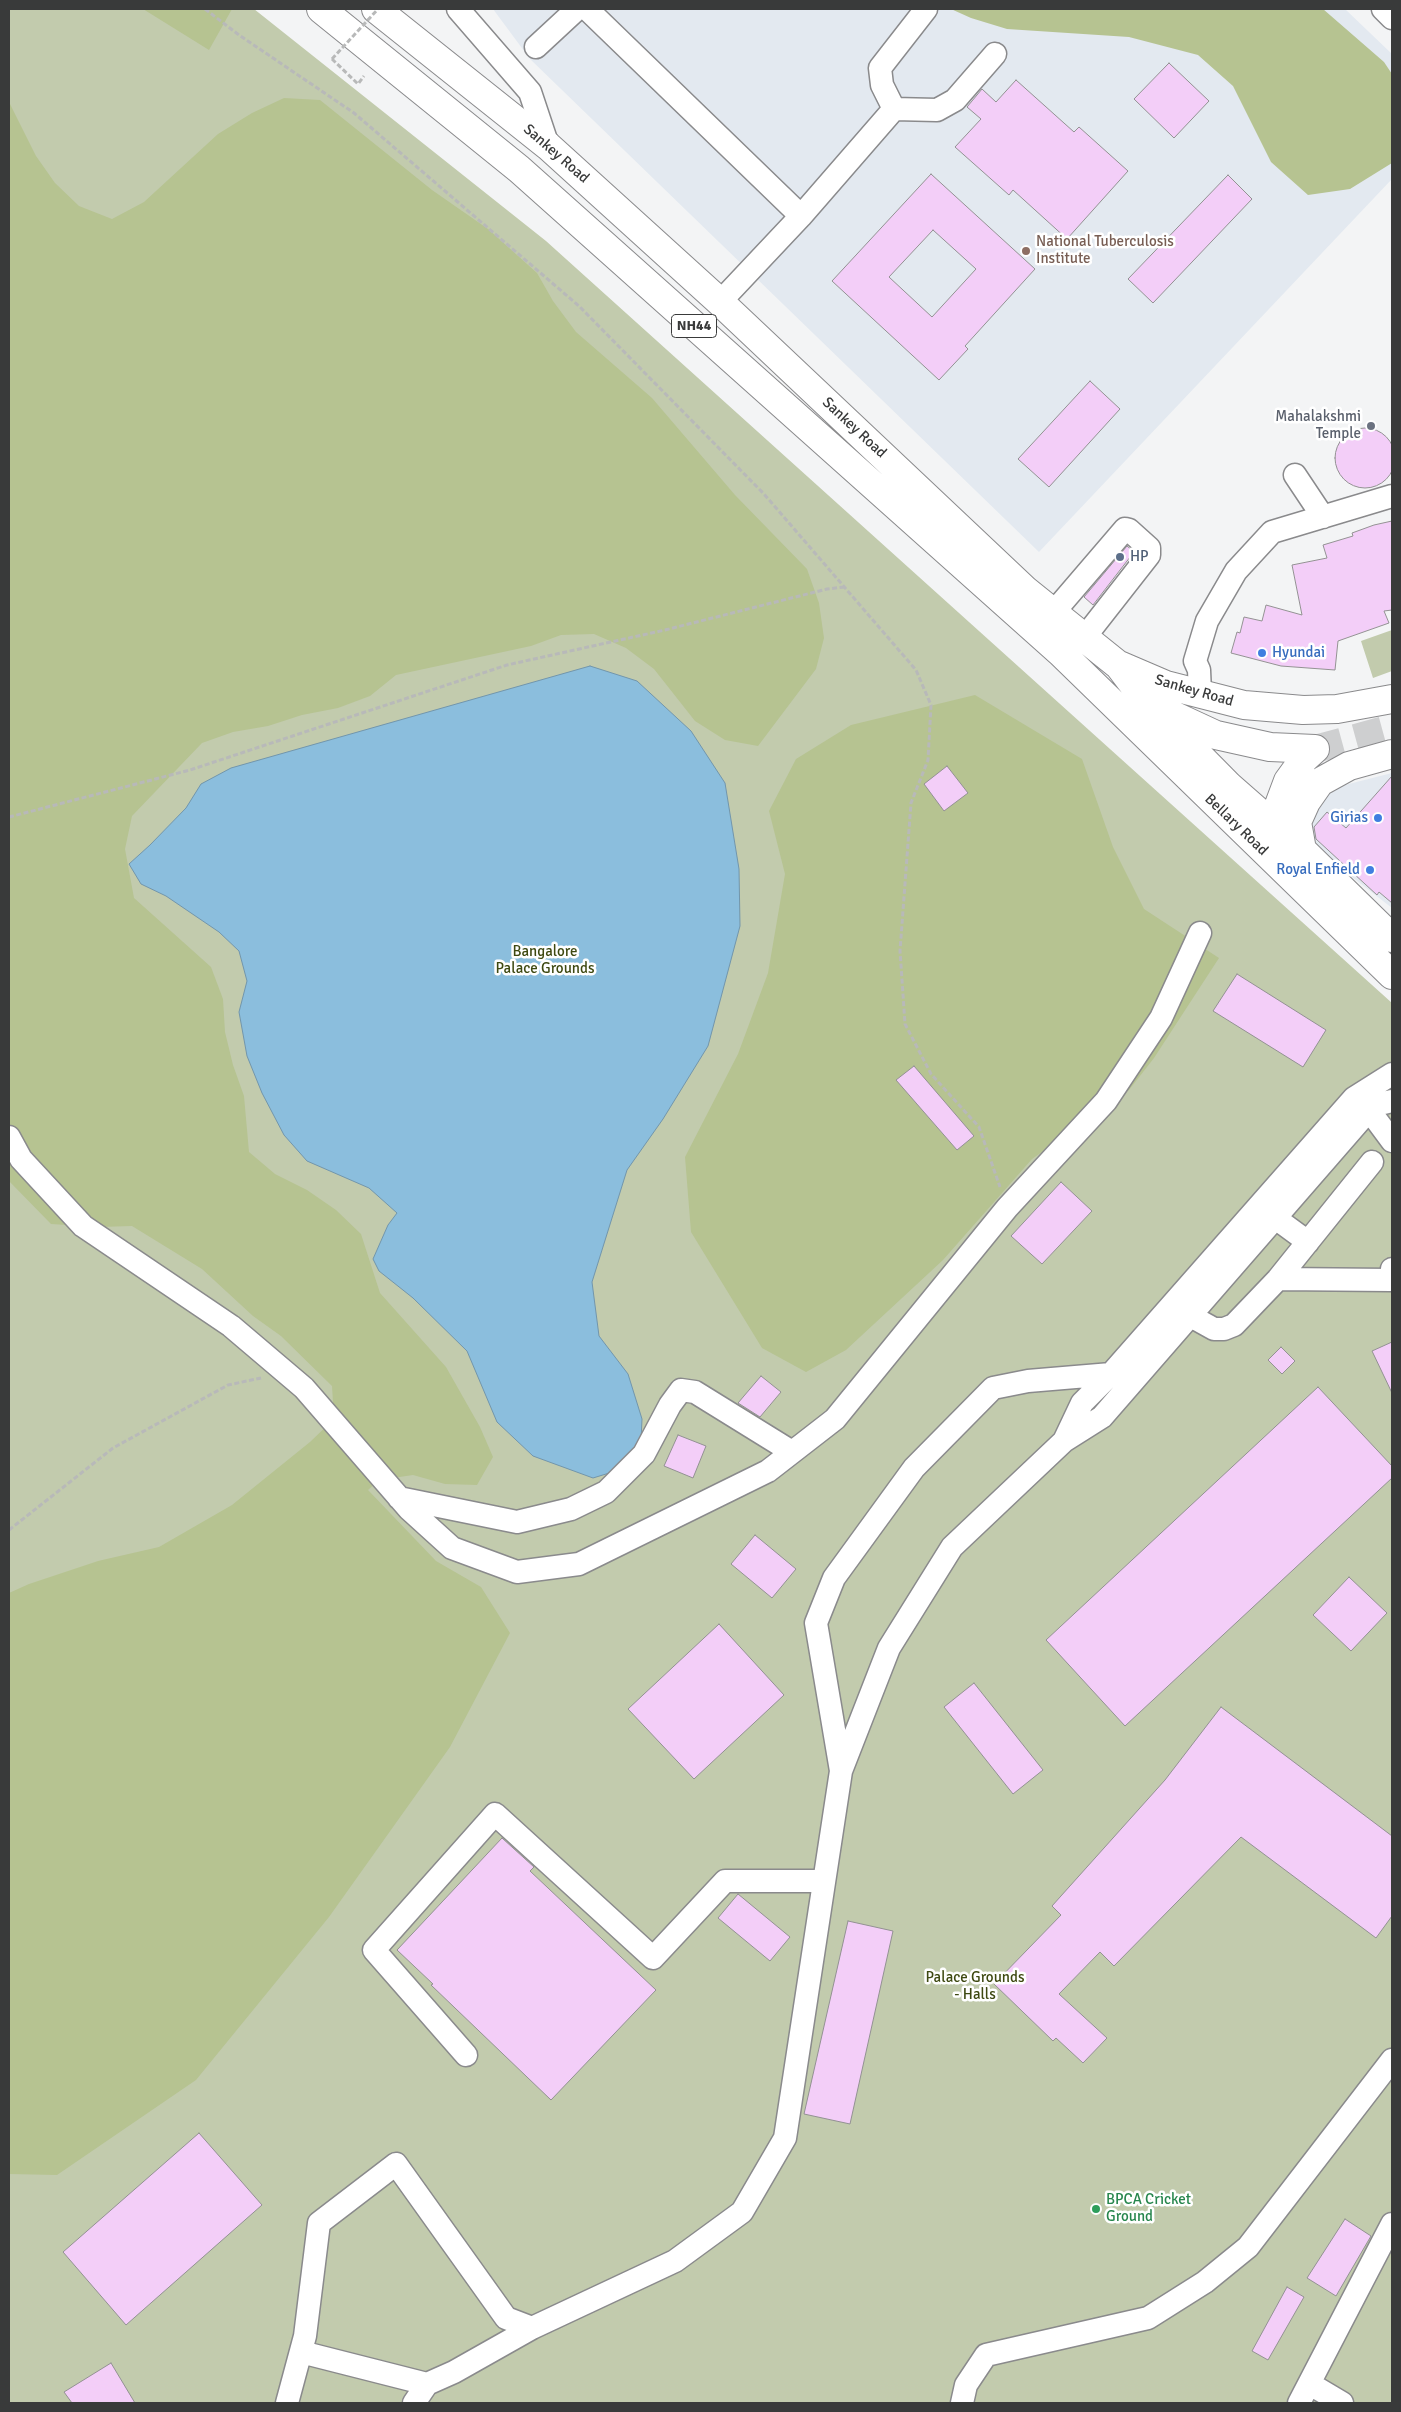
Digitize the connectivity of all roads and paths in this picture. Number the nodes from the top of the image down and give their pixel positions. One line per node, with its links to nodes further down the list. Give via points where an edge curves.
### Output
1 (205, 9): 20 (path, via 354,113 579,306 764,494)
2 (321, 9): 24 (main road, Sankey Road / NH44, via 519,169)
3 (377, 9): 12 (path, bridge, via 332,59 358,84); 14 (main road, Sankey Road / NH44)
4 (458, 9): 14 (street, via 530,92)
5 (577, 9): 10 (street)
6 (587, 9): 15 (street)
7 (926, 9): 13 (street, via 880,68 882,85)
8 (1383, 9): 9 (street)
9 (1392, 18)
10 (536, 47)
11 (995, 54): 13 (street, via 955,100 937,110)
12 (364, 76)
13 (894, 109): 15 (street)
14 (548, 146): 16 (main road, Sankey Road / NH44)
15 (801, 216): 16 (street)
16 (720, 302): 21 (main road, Sankey Road / NH44, via 1025,590)
17 (1295, 475): 19 (street)
18 (1392, 496): 19 (street)
19 (1323, 518): 25 (street, via 1272,532 1236,572 1206,621 1195,661 1199,670)
20 (844, 587): 29 (path, via 507,665 190,770); 40 (path, via 916,670 931,706 928,760 911,804 900,951 905,1024 931,1074 979,1127)
21 (1054, 613): 22 (main road, Sankey Road / NH44); 22 (street, via 1125,530 1129,530 1149,548 1149,555)
22 (1084, 638): 23 (main road, Sankey Road / NH44)
23 (1117, 664): 25 (main road, Sankey Road, via 1166,685); 27 (main road, Bellary Road)
24 (1081, 674): 27 (main road, Sankey Road); 33 (main road, Bellary Road)
25 (1200, 693): 26 (main road, Sankey Road, via 1244,705 1303,710 1337,709)
26 (1392, 698)
27 (1148, 704): 30 (main road, Bellary Road, via 1229,786); 30 (main road, Sankey Road, via 1216,735 1270,748 1315,749 1304,758 1288,782 1279,805)
28 (1392, 754): 30 (main road, via 1349,766 1320,782 1306,802)
29 (9, 817)
30 (1292, 841): 32 (main road, Bellary Road)
31 (1200, 933): 40 (street, via 1161,1018 1106,1101)
32 (1392, 938)
33 (1392, 975)
34 (1392, 1074): 41 (street, via 1354,1098)
35 (1392, 1101): 36 (street)
36 (1369, 1110): 38 (street); 41 (street)
37 (9, 1136): 46 (street, via 21,1159 83,1226 231,1326)
38 (1392, 1141)
39 (1372, 1162): 42 (street)
40 (1007, 1208): 49 (street, via 835,1419)
41 (1266, 1212): 42 (street); 45 (street)
42 (1308, 1242): 44 (street)
43 (1392, 1269): 44 (street, via 1390,1280)
44 (1278, 1279): 45 (street, via 1234,1325 1224,1329 1214,1329)
45 (1180, 1311): 47 (street); 48 (street, via 1102,1417)
46 (286, 1372): 50 (street, via 304,1388); 51 (path, via 228,1384 113,1448)
47 (1111, 1374): 48 (street, via 1082,1403); 52 (street, via 1028,1381 993,1388 914,1468 834,1578 816,1623)
48 (1064, 1441): 52 (street, via 952,1546 889,1648)
49 (792, 1452): 50 (street, via 768,1471 579,1564 517,1572 452,1548); 50 (street, via 695,1392 681,1390 644,1454 606,1492 571,1509 517,1522)
50 (399, 1498)
51 (9, 1530)
52 (841, 1771): 53 (street)
53 (824, 1881): 54 (street, via 725,1881 653,1958 495,1814 374,1950); 57 (street, via 785,2138 742,2212 675,2261)
54 (466, 2055)
55 (1392, 2060): 63 (street, via 1248,2247 1205,2282 1148,2318 986,2355 966,2385)
56 (1392, 2224): 60 (street)
57 (532, 2328): 58 (street, via 506,2318 396,2164 319,2223); 59 (street)
58 (301, 2352): 59 (street); 61 (street)
59 (427, 2384): 62 (street)
60 (1304, 2394): 64 (street)
61 (287, 2403)
62 (414, 2403)
63 (962, 2403)
64 (1342, 2403)

